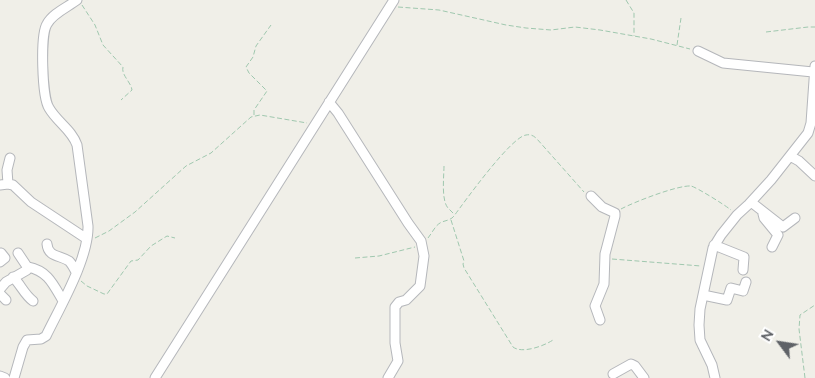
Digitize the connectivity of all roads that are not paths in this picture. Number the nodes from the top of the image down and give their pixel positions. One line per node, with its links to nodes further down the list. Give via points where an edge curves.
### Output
1 (78, 0): 14 (street, via 51,19 45,28 44,90 50,111 77,145)
2 (392, 3): 5 (street)
3 (698, 51): 4 (street, via 723,63)
4 (814, 69): 6 (street, via 811,123 808,133)
5 (329, 102): 33 (street); 34 (street, via 421,241 424,256 420,286 395,307 398,361)
6 (790, 156): 8 (street); 11 (street)
7 (10, 158): 9 (street)
8 (815, 176)
9 (4, 184): 14 (street, via 13,185 31,202)
10 (591, 196): 28 (street, via 616,216 605,258 604,284 595,306)
11 (751, 202): 12 (street); 15 (street)
12 (763, 211): 13 (street, via 783,227); 16 (street, via 764,218 778,235)
13 (795, 218)
14 (87, 239): 21 (street)
15 (714, 245): 20 (street, via 744,257); 25 (street)
16 (772, 247)
17 (45, 248): 21 (street, via 68,261)
18 (18, 253): 19 (street)
19 (28, 267): 22 (street); 27 (street, via 39,269 46,275)
20 (743, 270)
21 (75, 274): 27 (street)
22 (13, 277): 24 (street); 26 (street)
23 (746, 282): 25 (street, via 743,291 731,288 726,300)
24 (0, 289)
25 (703, 295): 36 (street, via 700,340)
26 (33, 301)
27 (63, 301): 32 (street, via 46,336 25,342)
28 (600, 320)
29 (614, 374): 35 (street, via 631,364)
30 (0, 376): 31 (street)
31 (5, 378)
32 (14, 378)
33 (155, 378)
34 (388, 378)
35 (644, 378)
36 (715, 378)

